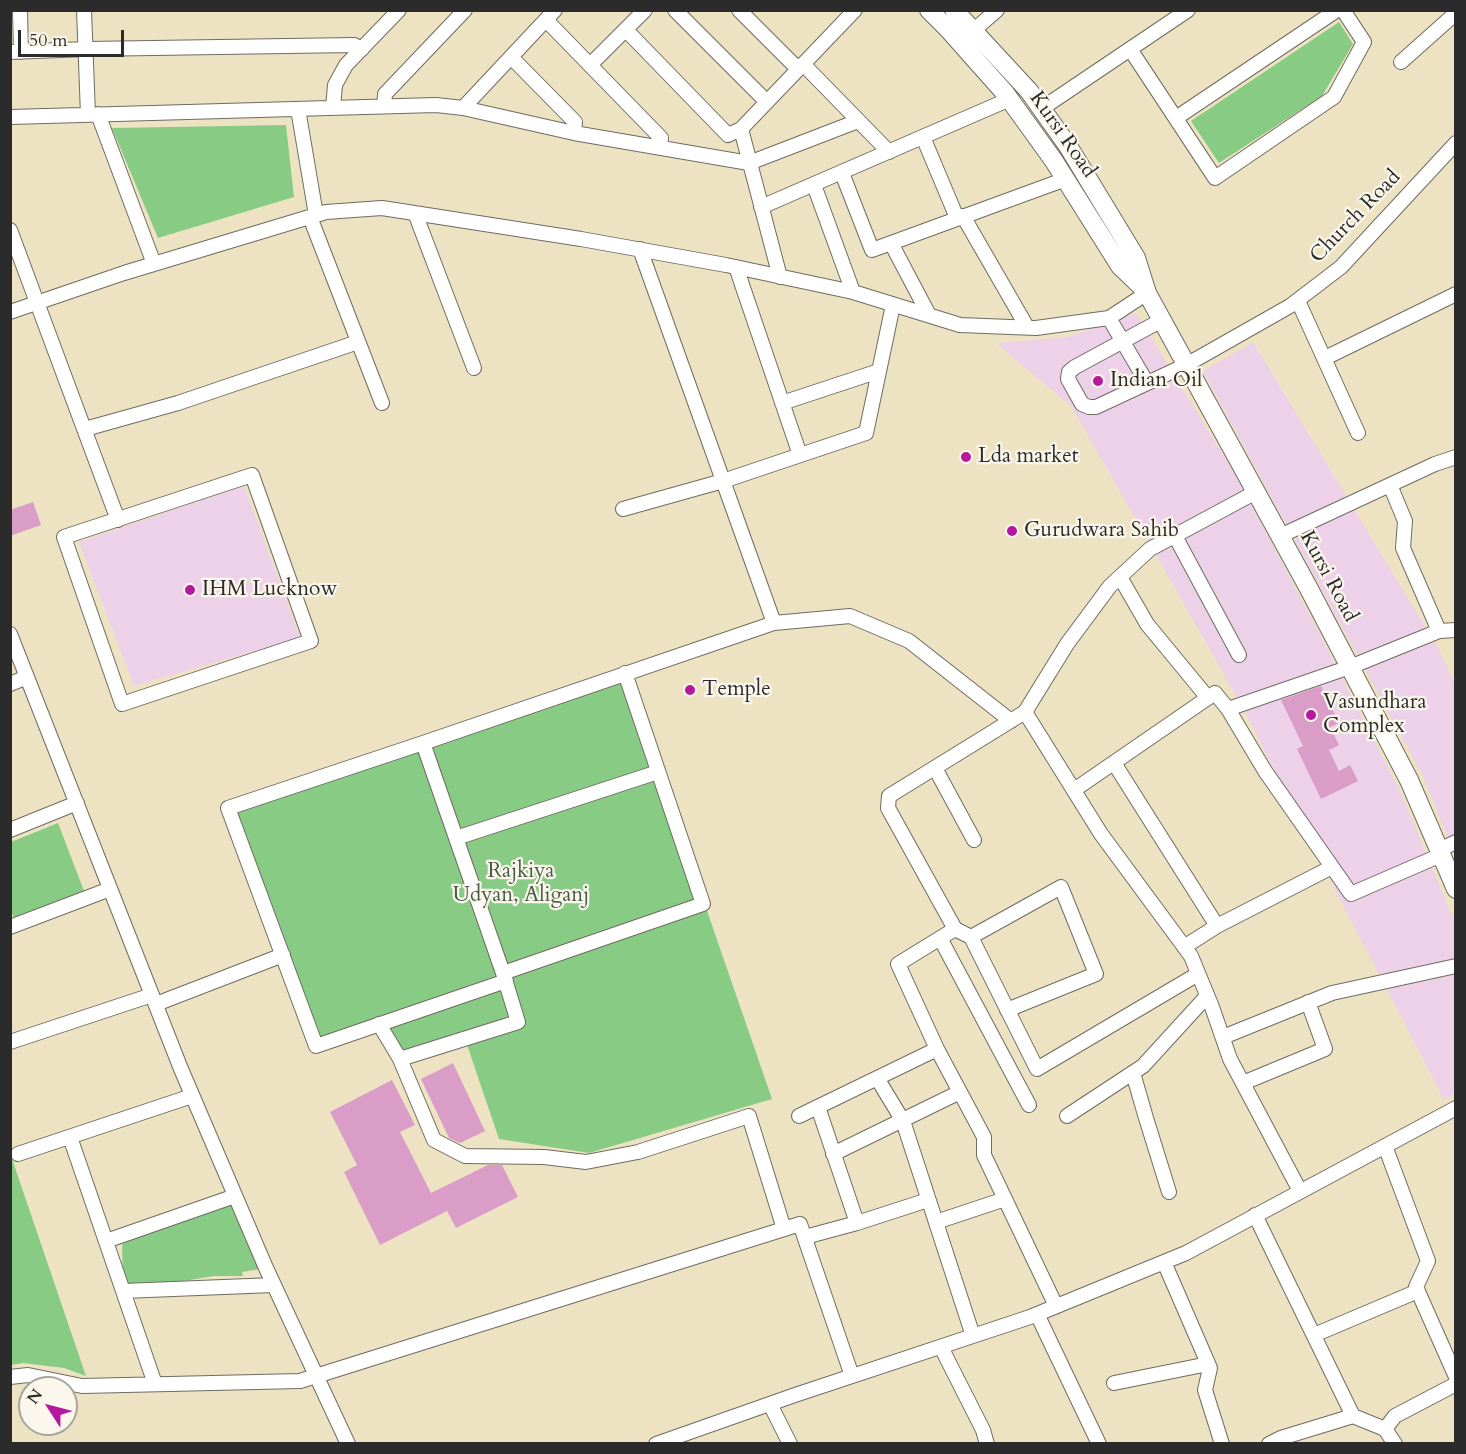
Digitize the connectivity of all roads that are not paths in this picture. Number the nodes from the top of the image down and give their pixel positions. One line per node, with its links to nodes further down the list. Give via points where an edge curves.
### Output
1 (20, 10): 22 (street)
2 (84, 10): 19 (street)
3 (399, 10): 20 (street)
4 (465, 10): 29 (street, via 385,94)
5 (645, 10): 17 (street)
6 (675, 10): 28 (street)
7 (739, 10): 26 (street)
8 (855, 10): 26 (street)
9 (929, 10): 27 (main road, Kursi Road)
10 (954, 10): 18 (main road, Kursi Road)
11 (997, 10): 18 (street)
12 (1188, 10): 21 (street)
13 (1336, 10): 36 (street)
14 (1343, 10): 36 (street, via 1364,42 1334,97 1215,177)
15 (551, 15): 23 (street); 25 (street)
16 (1446, 15): 24 (street)
17 (626, 30): 25 (street); 38 (street, via 728,135)
18 (974, 30): 33 (main road, Kursi Road)
19 (86, 49): 20 (street, via 354,45); 22 (street); 34 (street)
20 (362, 49): 30 (street, via 346,65 335,86)
21 (1130, 49): 33 (street); 36 (street)
22 (16, 52)
23 (511, 57): 31 (street); 39 (street, via 575,122)
24 (1401, 62)
25 (590, 65): 42 (street, via 661,138)
26 (801, 67): 28 (street); 37 (street)
27 (1010, 99): 40 (street); 46 (main road, Kursi Road)
28 (767, 102): 38 (street)
29 (384, 106): 30 (street); 31 (street)
30 (333, 108): 32 (street)
31 (463, 108): 39 (street)
32 (298, 109): 34 (street); 50 (street)
33 (1041, 109): 59 (main road, Kursi Road, via 1136,258)
34 (93, 115): 35 (street); 55 (street)
35 (10, 117)
36 (1176, 118)
37 (858, 121): 43 (street); 44 (street)
38 (741, 129): 44 (street)
39 (574, 133): 42 (street)
40 (923, 137): 43 (street); 51 (street)
41 (1455, 143): 61 (street, Church Road, via 1341,267)
42 (660, 148): 44 (street)
43 (889, 152): 45 (street)
44 (749, 163): 48 (street)
45 (842, 173): 47 (street); 53 (street, via 872,250)
46 (1066, 179): 51 (street); 59 (main road, Kursi Road, via 1120,266)
47 (814, 185): 48 (street); 58 (street)
48 (762, 207): 57 (street)
49 (415, 213): 50 (street, via 382,208); 54 (street); 73 (street)
50 (313, 216): 55 (street); 70 (street)
51 (960, 217): 53 (street); 68 (street)
52 (10, 230): 62 (street)
53 (891, 243): 65 (street)
54 (640, 249): 56 (street); 82 (street)
55 (154, 264): 62 (street)
56 (736, 267): 57 (street); 77 (street)
57 (780, 277): 58 (street)
58 (853, 292): 63 (street)
59 (1147, 293): 66 (street); 67 (main road, Kursi Road)
60 (1455, 294): 71 (street)
61 (1298, 301): 71 (street); 72 (street, Church Road)
62 (38, 303): 64 (street); 78 (street)
63 (893, 304): 65 (street); 74 (street)
64 (10, 312)
65 (929, 315): 68 (street, via 960,324)
66 (1109, 318): 68 (street); 69 (street)
67 (1162, 320): 69 (street); 72 (main road, Kursi Road)
68 (1027, 327)
69 (1122, 341): 75 (street); 75 (street, Church Road, via 1069,372 1068,379 1082,404 1096,407)
70 (358, 342): 76 (street); 78 (street, via 178,403)
71 (1325, 358): 79 (street)
72 (1186, 365): 75 (street, Church Road); 84 (main road, Kursi Road)
73 (474, 368)
74 (879, 371): 77 (street); 80 (street, via 866,433)
75 (1147, 383)
76 (382, 403)
77 (782, 403): 80 (street)
78 (84, 429): 86 (street)
79 (1358, 433)
80 (800, 455): 82 (street)
81 (1455, 457): 83 (street)
82 (723, 481): 85 (street); 90 (street)
83 (1390, 485): 88 (street); 92 (street, via 1405,521 1403,548)
84 (1256, 492): 87 (street); 88 (main road, Kursi Road)
85 (623, 509)
86 (118, 520): 86 (street, via 252,475 311,641 122,704 64,537)
87 (1174, 536): 89 (street, via 1149,549); 94 (street)
88 (1280, 536): 95 (main road, Kursi Road)
89 (1120, 577): 99 (street, via 1147,624); 101 (street, via 1067,644)
90 (774, 623): 96 (street); 102 (street, via 850,616 909,641)
91 (1455, 630): 92 (street)
92 (1439, 631): 95 (street)
93 (10, 634): 97 (street)
94 (1239, 655)
95 (1350, 667): 100 (street); 113 (main road, Kursi Road, via 1409,780)
96 (625, 674): 103 (street); 106 (street)
97 (27, 677): 98 (street); 108 (street)
98 (10, 684)
99 (1208, 698): 100 (street, via 1215,693); 104 (street)
100 (1228, 709): 114 (street, via 1264,771)
101 (1025, 711): 102 (street); 107 (street)
102 (1011, 721): 105 (street)
103 (423, 743): 110 (street); 123 (street, via 228,808)
104 (1114, 763): 107 (street); 117 (street)
105 (935, 768): 111 (street); 119 (street, via 889,796 888,808)
106 (658, 772): 110 (street); 126 (street, via 703,904)
107 (1074, 790): 122 (street, via 1101,834)
108 (77, 804): 109 (street); 115 (street)
109 (10, 830)
110 (456, 838): 126 (street)
111 (975, 840)
112 (1455, 842): 113 (street)
113 (1440, 853): 114 (street, via 1351,894); 116 (main road, Kursi Road)
114 (1332, 867): 117 (street)
115 (110, 889): 118 (street); 128 (street)
116 (1455, 889)
117 (1217, 926): 122 (street)
118 (10, 927)
119 (955, 929): 120 (street); 121 (street)
120 (971, 937): 130 (street); 130 (street, via 1061,887 1096,974)
121 (940, 939): 134 (street, via 898,964); 141 (street)
122 (1184, 947): 125 (street)
123 (283, 955): 128 (street); 131 (street, via 316,1046)
124 (1455, 966): 129 (street, via 1332,993)
125 (1198, 974): 127 (street); 130 (street, via 1037,1069)
126 (504, 977): 131 (street); 135 (street, via 518,1022)
127 (1207, 996): 132 (street); 136 (street)
128 (154, 999): 133 (street); 140 (street)
129 (1308, 1002): 132 (street); 138 (street, via 1325,1048)
130 (1007, 1010)
131 (380, 1024): 135 (street)
132 (1222, 1037): 138 (street)
133 (10, 1042)
134 (936, 1049): 137 (street); 139 (street)
135 (400, 1059): 159 (street, via 434,1140 465,1156 586,1162 638,1152 749,1116)
136 (1133, 1073): 145 (street); 152 (street)
137 (877, 1078): 142 (street); 146 (street)
138 (1243, 1083): 151 (street)
139 (960, 1092): 146 (street); 154 (street, via 984,1137 984,1155)
140 (192, 1095): 147 (street); 153 (street)
141 (1029, 1105)
142 (818, 1107): 144 (street); 150 (street)
143 (1455, 1108): 148 (street)
144 (799, 1116)
145 (1067, 1116)
146 (903, 1121): 150 (street); 155 (street)
147 (70, 1137): 149 (street); 161 (street)
148 (1385, 1146): 151 (street); 165 (street, via 1428,1261 1416,1287)
149 (18, 1154)
150 (833, 1154): 158 (street)
151 (1300, 1191): 156 (street)
152 (1169, 1192)
153 (235, 1196): 161 (street); 163 (street)
154 (1005, 1199): 157 (street); 166 (street)
155 (928, 1200): 157 (street); 158 (street)
156 (1256, 1215): 162 (street); 168 (street)
157 (936, 1222): 169 (street)
158 (857, 1223): 160 (street)
159 (784, 1229): 160 (street, via 801,1224); 172 (street)
160 (805, 1237): 173 (street)
161 (106, 1241): 164 (street)
162 (1164, 1262): 166 (street); 171 (street)
163 (274, 1285): 164 (street); 172 (street)
164 (123, 1291): 177 (street)
165 (1418, 1291): 168 (street); 175 (street)
166 (1056, 1306): 167 (street)
167 (1037, 1314): 169 (street); 186 (street)
168 (1314, 1335): 180 (street)
169 (973, 1336): 170 (street)
170 (941, 1347): 173 (street); 185 (street)
171 (1208, 1364): 176 (street); 187 (street, via 1205,1390)
172 (316, 1375): 177 (street, via 300,1381); 182 (street)
173 (852, 1376): 179 (street)
174 (10, 1377): 177 (street, via 28,1375 82,1386)
175 (1455, 1377)
176 (1114, 1383)
177 (156, 1384)
178 (1455, 1384): 181 (street, via 1395,1416)
179 (770, 1404): 183 (street); 184 (street)
180 (1353, 1416): 181 (street); 188 (street)
181 (1385, 1429): 189 (street)
182 (348, 1443)
183 (656, 1443)
184 (790, 1443)
185 (987, 1443)
186 (1099, 1443)
187 (1222, 1443)
188 (1269, 1443)
189 (1395, 1443)

